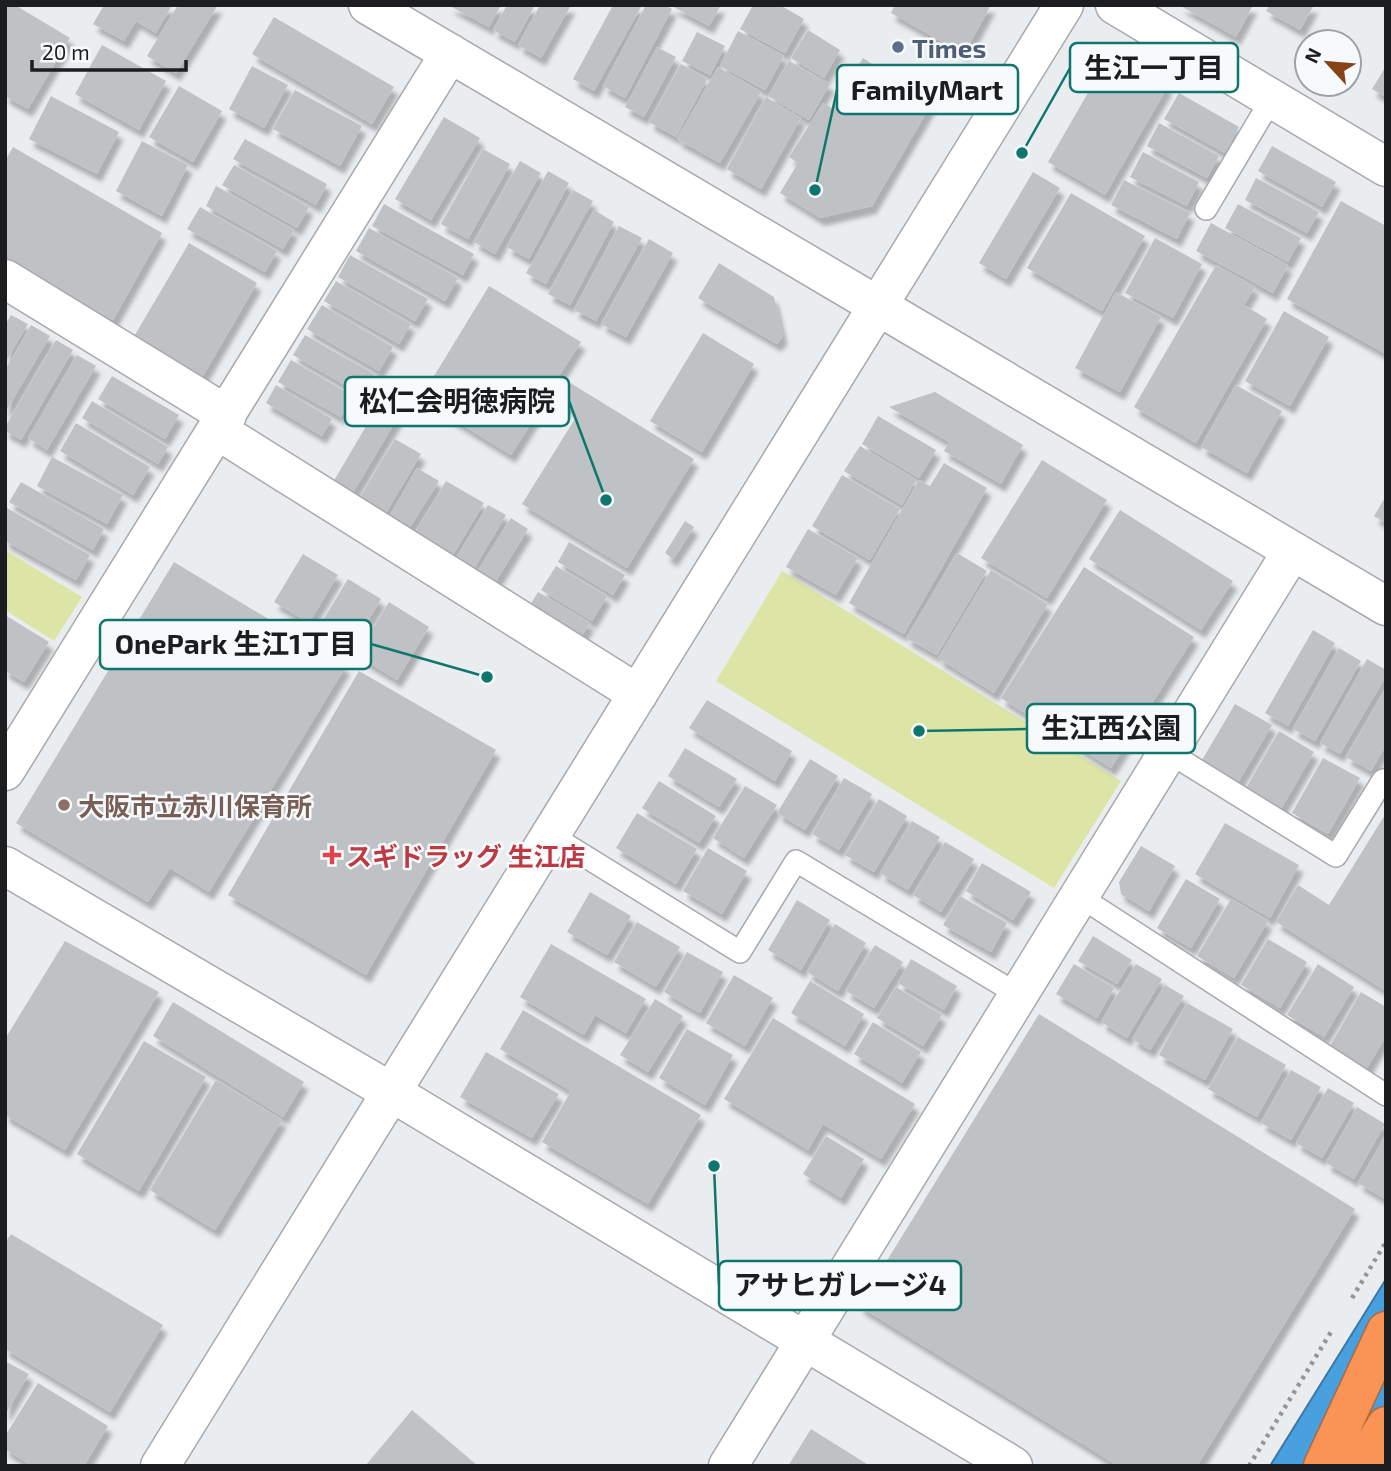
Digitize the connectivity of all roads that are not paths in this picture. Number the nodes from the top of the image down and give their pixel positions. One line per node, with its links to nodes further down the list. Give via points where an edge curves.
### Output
1 (368, 5): 4 (street)
2 (1064, 5): 9 (street)
3 (1115, 5): 5 (street)
4 (450, 53): 9 (street); 10 (street)
5 (1271, 100): 6 (street); 7 (lane)
6 (1386, 167)
7 (1206, 209)
8 (5, 279): 10 (street)
9 (878, 306): 11 (street); 13 (street)
10 (222, 422): 13 (street); 15 (street)
11 (1292, 551): 12 (street); 14 (street)
12 (1386, 606)
13 (638, 694): 17 (street)
14 (1168, 752): 16 (lane, via 1336,856); 19 (street)
15 (5, 771)
16 (1386, 781)
17 (550, 834): 20 (lane, via 740,952 796,860); 22 (street)
18 (5, 866): 22 (street)
19 (1079, 897): 20 (street); 21 (lane)
20 (1017, 994): 24 (street)
21 (1384, 1088)
22 (391, 1092): 24 (street); 26 (street)
23 (1386, 1331): 29 (highway)
24 (804, 1341): 27 (street); 28 (street)
25 (1386, 1426): 30 (highway)
26 (160, 1466)
27 (729, 1466)
28 (1013, 1466)
29 (1323, 1466)
30 (1361, 1466)

